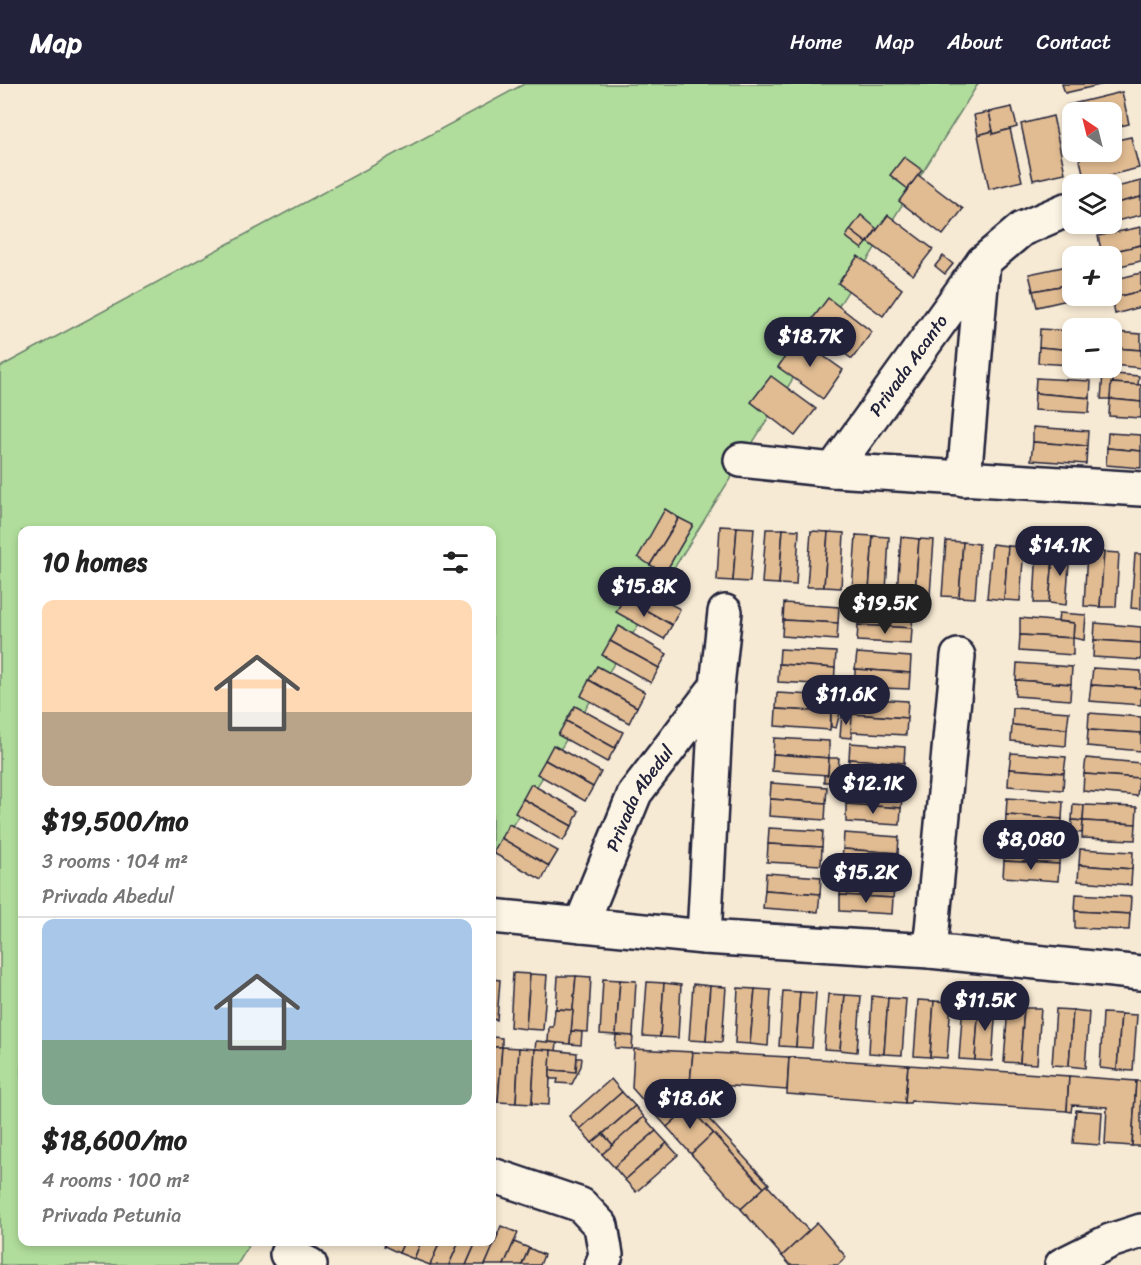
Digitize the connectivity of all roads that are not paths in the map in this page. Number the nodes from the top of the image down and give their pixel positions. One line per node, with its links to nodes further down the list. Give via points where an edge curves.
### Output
1 (1062, 212): 2 (street, Privada Acanto, via 1022,229)
2 (983, 262): 4 (street, Privada Acanto); 5 (street, Privada Acanto)
3 (741, 460): 4 (street)
4 (833, 470): 5 (street)
5 (964, 479): 6 (street)
6 (1141, 489)
7 (724, 612): 9 (street)
8 (958, 656): 13 (street)
9 (717, 686): 11 (street, Privada Abedul, via 635,793); 12 (street)
10 (496, 916): 11 (street)
11 (581, 925): 12 (street)
12 (704, 937): 13 (street)
13 (930, 951): 14 (street)
14 (1141, 973)
15 (496, 1176): 17 (street, via 581,1204 601,1226 606,1255)
16 (1141, 1231): 18 (street, via 1110,1241)
17 (602, 1265)
18 (1062, 1265)

